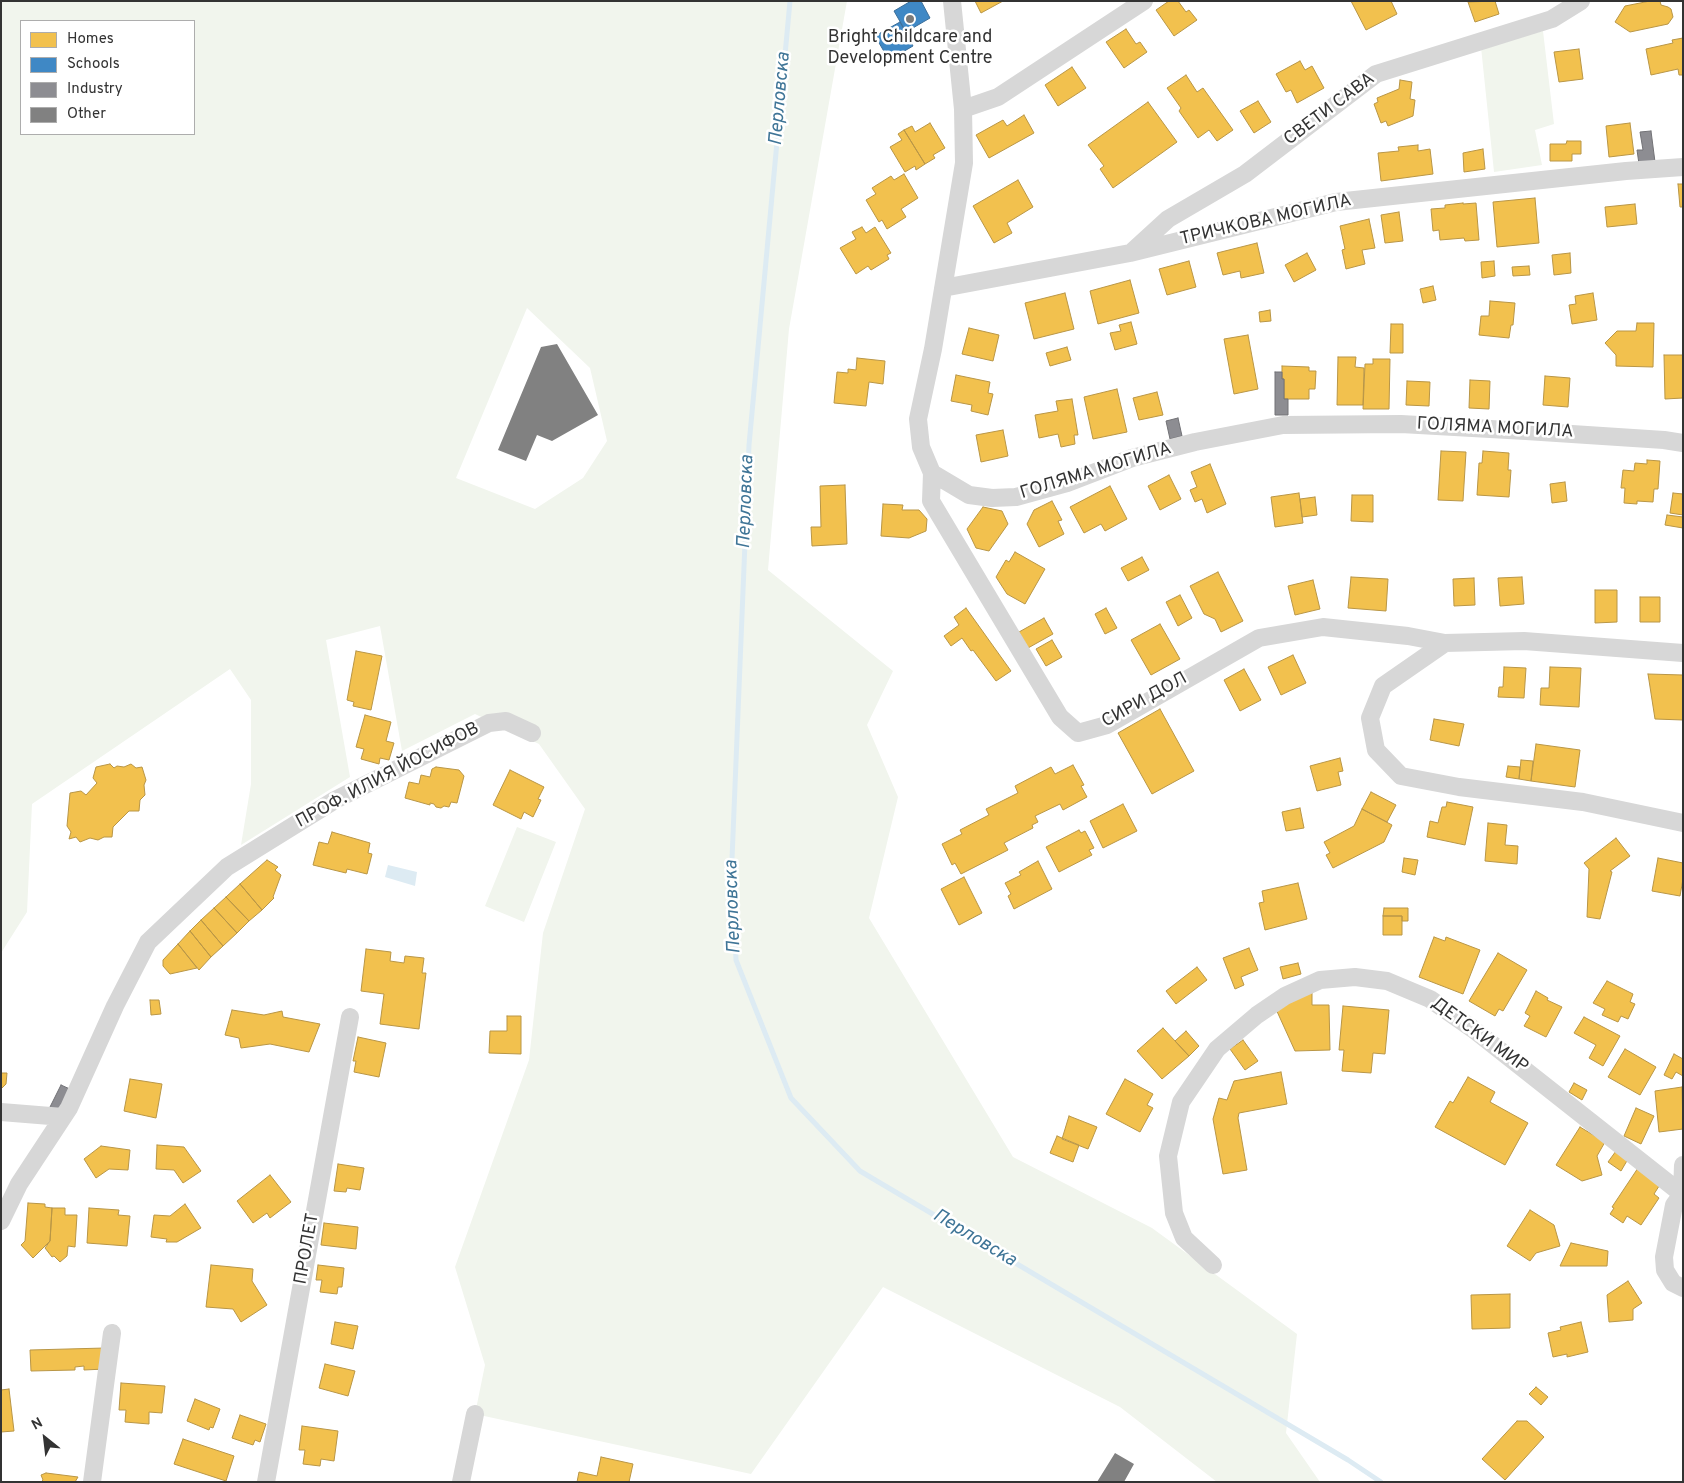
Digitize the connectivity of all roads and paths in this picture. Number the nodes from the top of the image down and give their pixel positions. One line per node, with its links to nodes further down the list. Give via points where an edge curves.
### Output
1 (952, 1): 4 (street)
2 (1144, 1): 4 (street, via 998,97)
3 (1581, 1): 6 (street, СВЕТИ САВА, via 1552,18 1376,74 1245,174 1168,219)
4 (963, 109): 7 (street, via 964,163)
5 (1683, 167): 6 (street, ТРИЧКОВА МОГИЛА, via 1336,202)
6 (1130, 252): 7 (street, ТРИЧКОВА МОГИЛА)
7 (943, 288): 9 (street, via 918,419 922,446)
8 (1683, 443): 9 (street, ГОЛЯМА МОГИЛА, via 1401,424 1282,425 1132,458 1067,483 1016,497 969,495)
9 (932, 473): 10 (street, СИРИ ДОЛ, via 931,501 1060,717 1078,733 1107,725 1259,638 1323,627)
10 (1445, 643): 11 (street, via 1524,642); 13 (street, via 1383,686 1370,718 1376,750 1401,776 1459,787 1583,802)
11 (1683, 653)
12 (532, 732): 16 (street, ПРОФ. ИЛИЯ ЙОСИФОВ, via 506,721 489,723 335,800 227,867 148,942)
13 (1683, 823)
14 (350, 1016): 25 (street, ПРОЛЕТ)
15 (1, 1112): 16 (street)
16 (63, 1117): 19 (street, ПРОФ. ИЛИЯ ЙОСИФОВ, via 19,1184)
17 (1683, 1165): 18 (street)
18 (1682, 1194): 20 (street, ДЕТСКИ МИР, via 1430,999 1387,981 1355,977 1320,980 1286,996 1257,1015 1217,1049 1181,1102 1168,1156 1174,1213 1184,1238); 21 (street, via 1674,1205 1664,1270 1673,1283)
19 (1, 1221)
20 (1213, 1265)
21 (1683, 1288)
22 (112, 1333): 24 (street)
23 (474, 1414): 26 (street)
24 (92, 1482)
25 (266, 1482)
26 (461, 1482)

